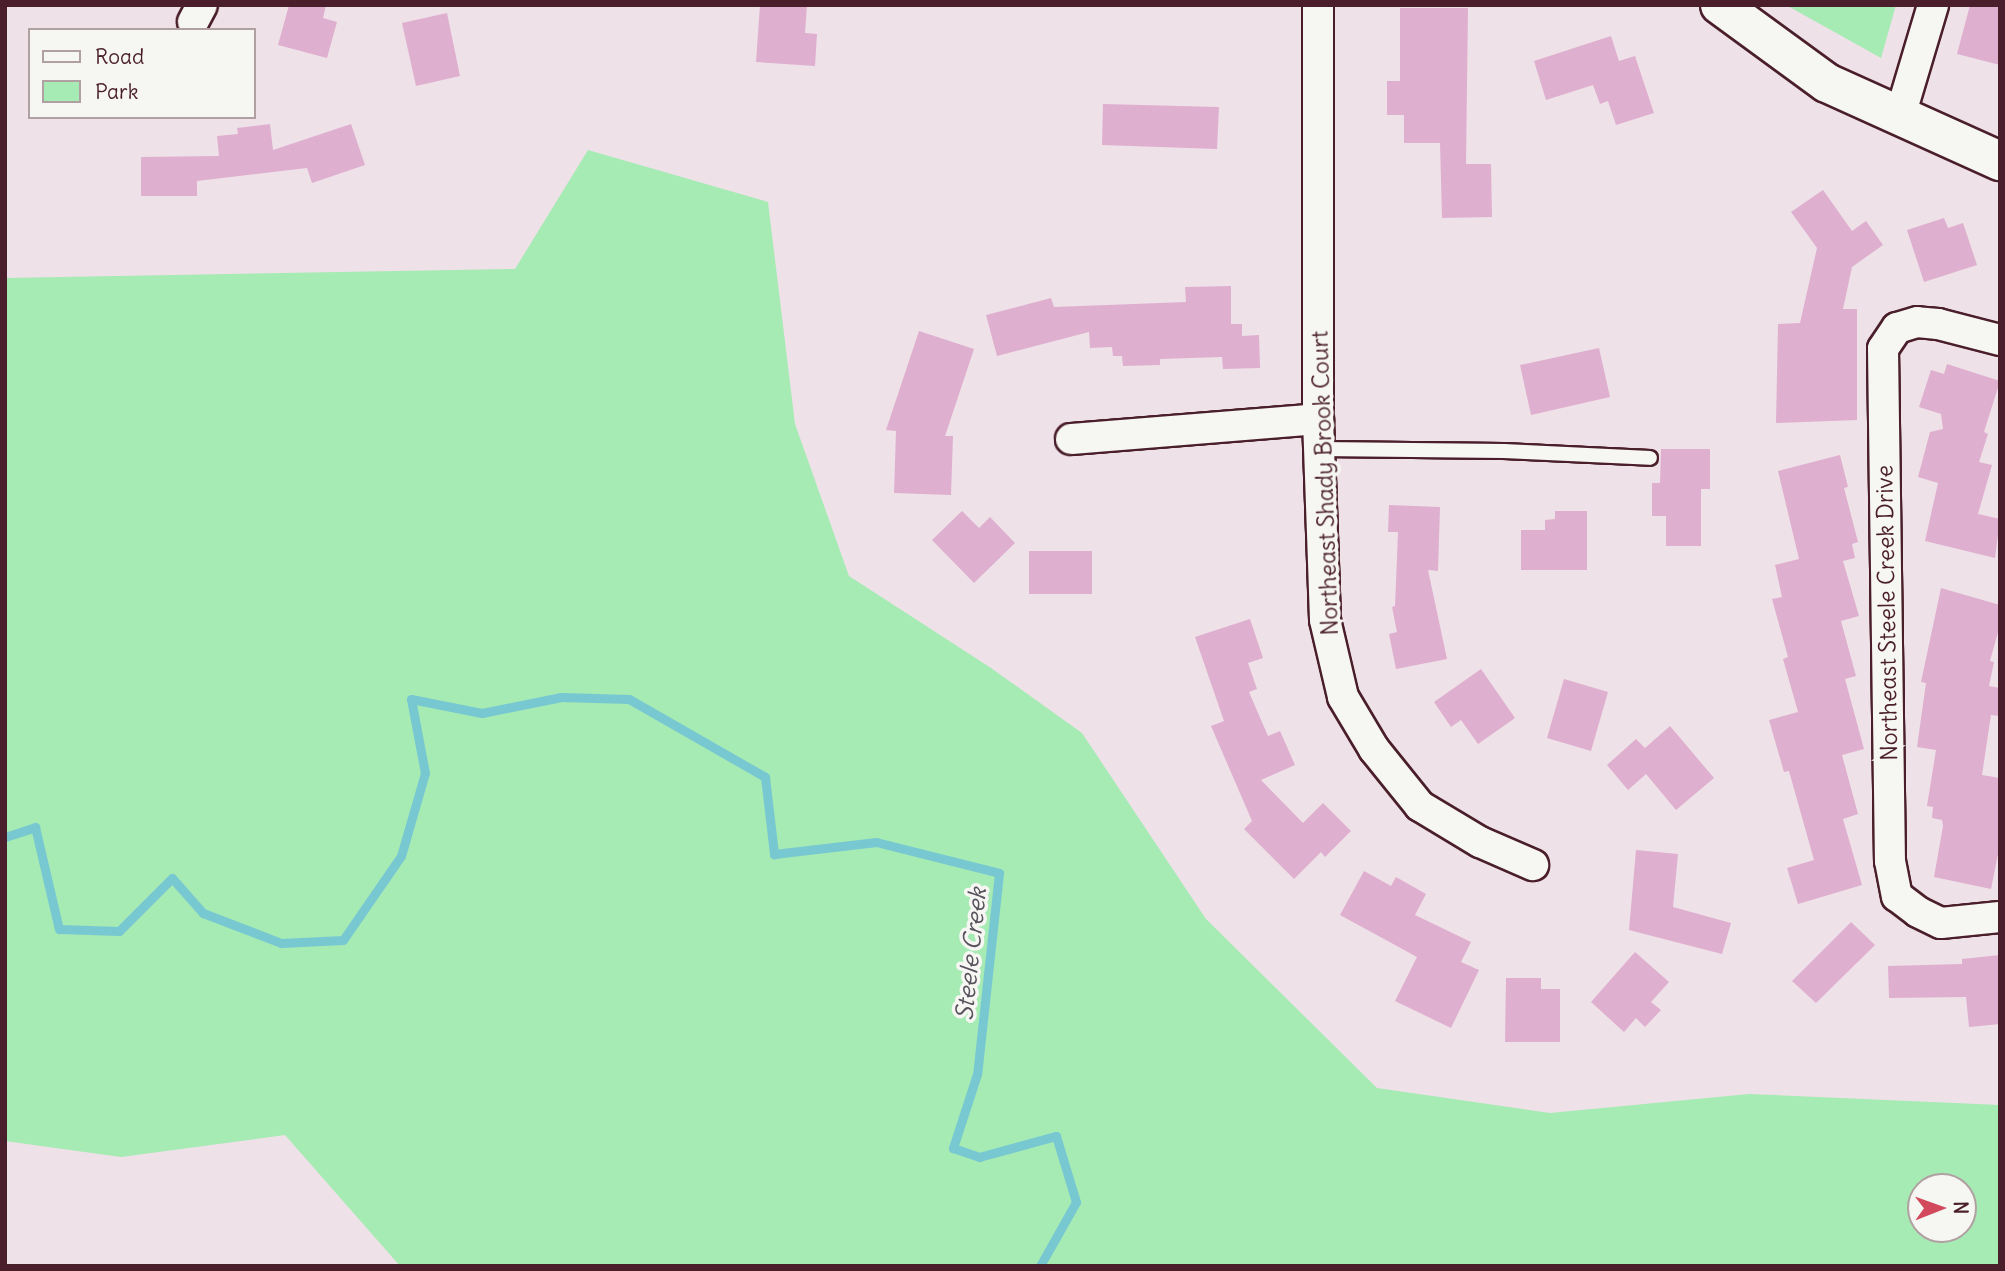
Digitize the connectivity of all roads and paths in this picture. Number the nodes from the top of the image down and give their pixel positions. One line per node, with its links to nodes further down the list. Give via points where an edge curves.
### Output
1 (1318, 5): 7 (street, Northeast Shady Brook Court)
2 (1720, 5): 4 (street, via 1827,83)
3 (1933, 5): 4 (street)
4 (1900, 116): 5 (street)
5 (2000, 161)
6 (2000, 340): 12 (street, Northeast Steele Creek Drive, via 1917,322 1897,328 1883,349 1890,861 1894,884 1897,896 1941,923)
7 (1318, 419): 8 (street); 9 (street, Northeast Shady Brook Court)
8 (1071, 439)
9 (1320, 449): 10 (lane); 11 (street, Northeast Shady Brook Court, via 1325,620 1343,697 1374,749 1420,806 1480,842)
10 (1650, 458)
11 (1533, 865)
12 (2000, 917)

